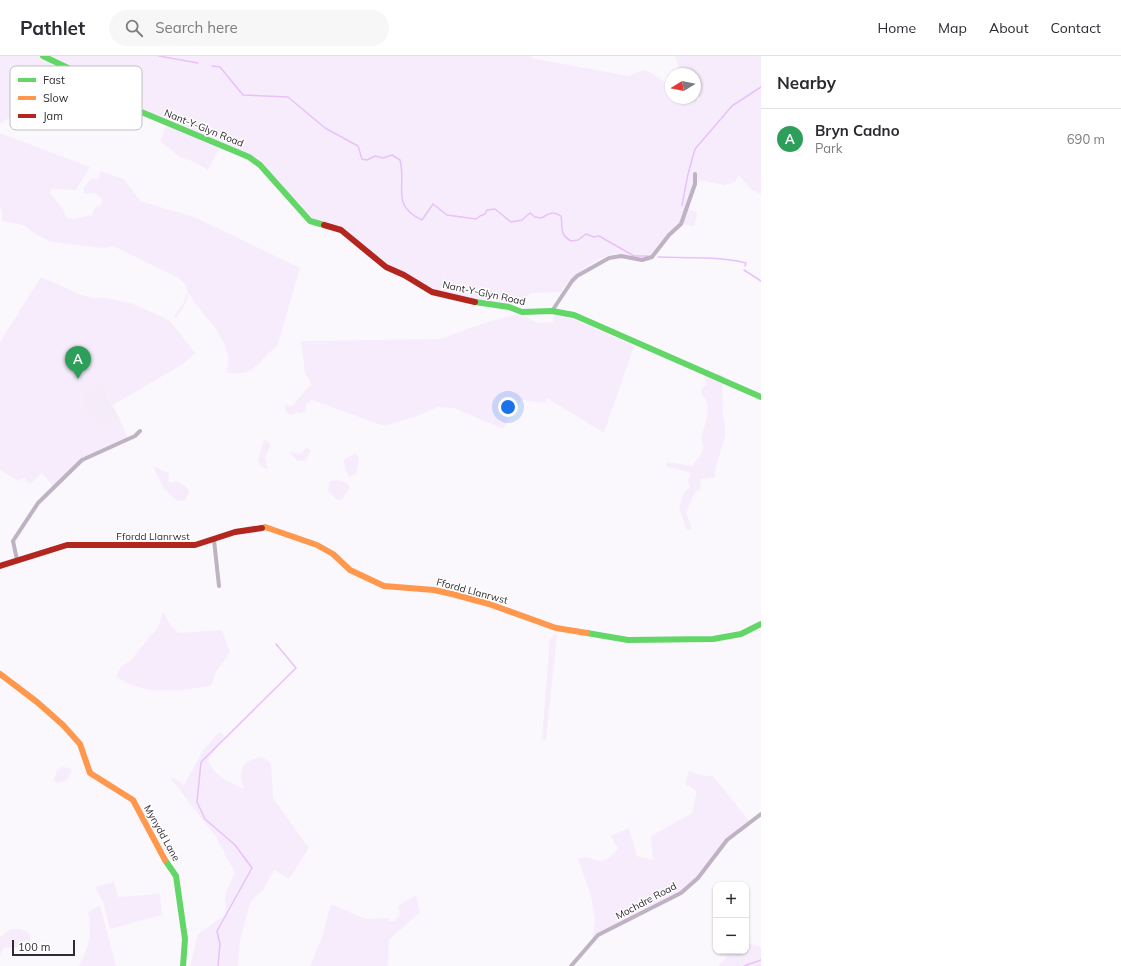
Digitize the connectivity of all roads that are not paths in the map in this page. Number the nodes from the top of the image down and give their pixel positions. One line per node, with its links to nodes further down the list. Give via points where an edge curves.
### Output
1 (44, 56): 2 (street, Nant-Y-Glyn Road)
2 (64, 66)
3 (142, 112): 5 (street, Nant-Y-Glyn Road, via 249,157 260,165 310,221 341,230 386,267 432,292 509,307 522,312)
4 (695, 174): 5 (street, via 696,181 681,224 652,257 642,260 621,256 609,258 577,276)
5 (552, 311): 6 (street, Nant-Y-Glyn Road, via 574,315)
6 (761, 397)
7 (140, 430): 9 (street, via 135,436 82,460 38,503 13,542)
8 (214, 540): 9 (street, Ffordd Llanrwst, via 195,545 67,545); 11 (street); 12 (street, Ffordd Llanrwst, via 258,527 276,530 325,548 350,570 384,586 434,590 489,604 556,628 628,640 713,639 741,634)
9 (17, 560): 10 (street, Ffordd Llanrwst)
10 (0, 566)
11 (219, 586)
12 (761, 624)
13 (0, 674): 15 (street, Mynydd Lane, via 63,725 80,744 90,773 133,800 160,852 176,876 185,939)
14 (761, 814): 16 (street, Mochdre Road, via 726,840 698,878 681,893 598,935)
15 (183, 966)
16 (571, 966)

